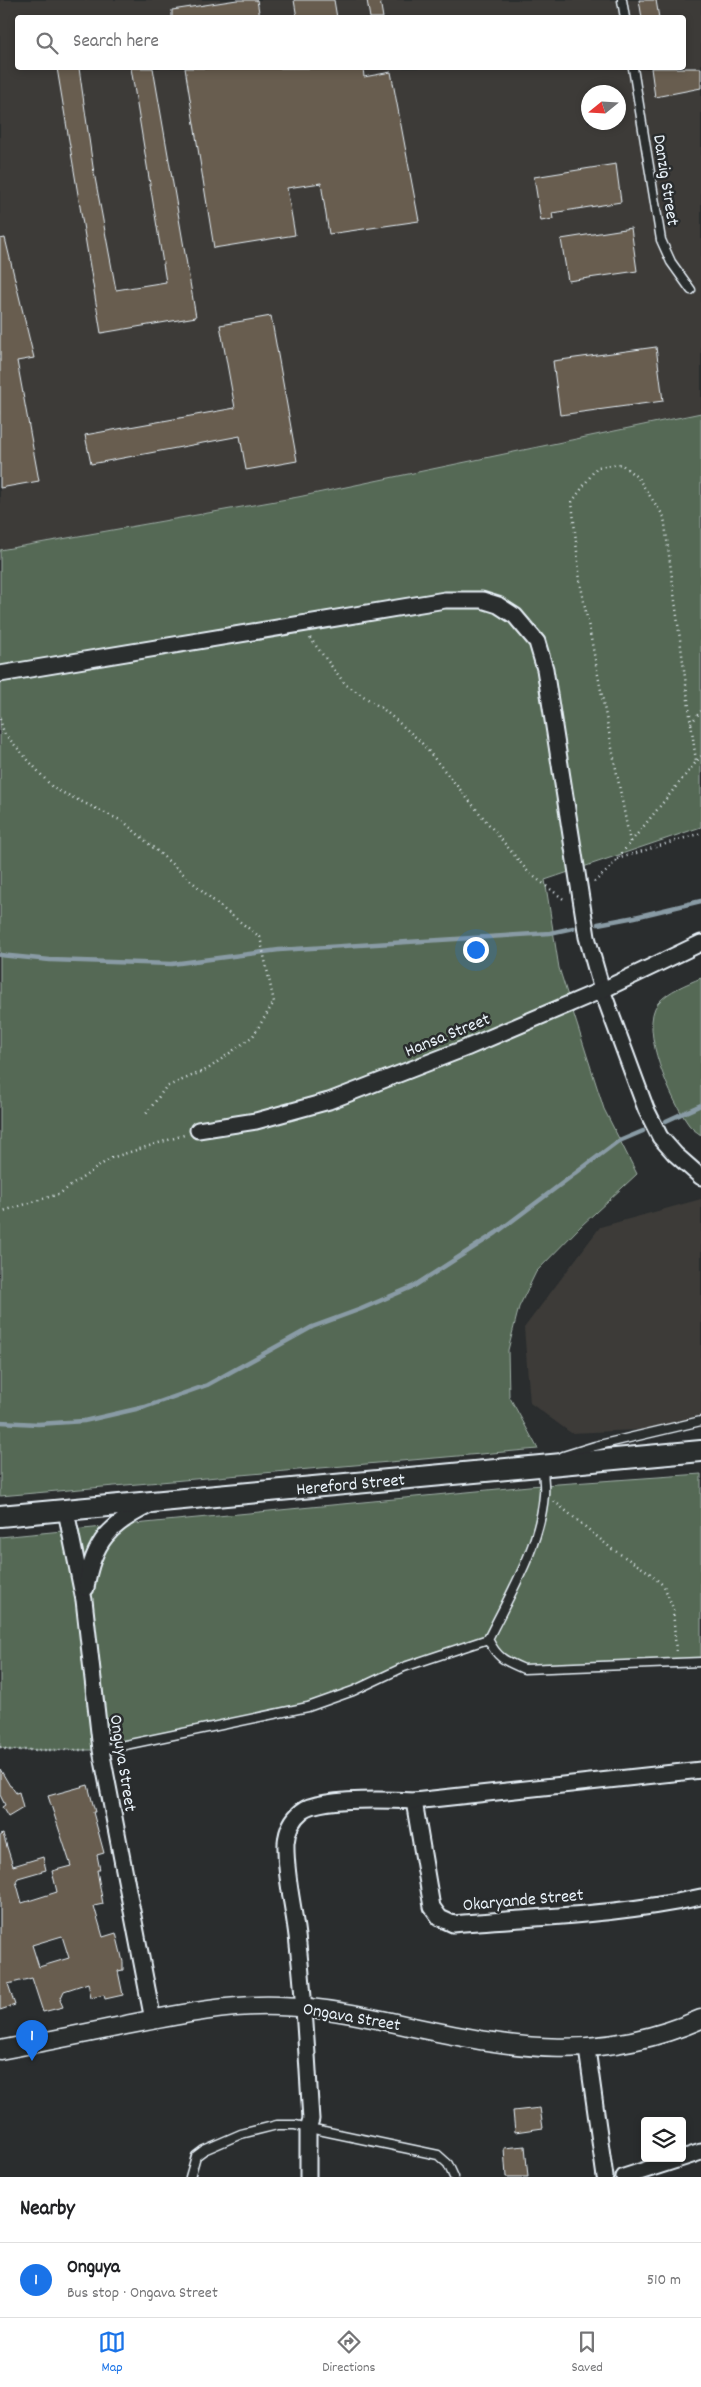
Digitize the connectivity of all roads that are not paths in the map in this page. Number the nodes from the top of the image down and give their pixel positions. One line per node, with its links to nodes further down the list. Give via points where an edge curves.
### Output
1 (622, 0): 2 (lane)
2 (624, 15)
3 (633, 70): 4 (lane, Danzig Street, via 661,240 670,262)
4 (691, 290)
5 (0, 674): 7 (street, via 445,600 469,598 498,604 515,616 537,642 545,669 587,937)
6 (701, 944): 7 (street, Hansa Street)
7 (602, 990): 8 (street, Hansa Street, via 466,1048 329,1101 256,1121); 9 (street, via 646,1109 660,1137)
8 (198, 1130)
9 (701, 1177)
10 (701, 1422): 12 (lane, via 595,1446)
11 (701, 1451): 12 (main road, Hereford Street)
12 (542, 1466): 13 (main road, Hereford Street); 17 (lane, via 544,1493 541,1516 527,1559)
13 (160, 1501): 14 (main road, Hereford Street); 16 (street, via 115,1525 101,1539 91,1560)
14 (66, 1511): 15 (main road, Hereford Street); 16 (street, Onguya Street)
15 (0, 1516)
16 (84, 1600): 19 (street, Onguya Street)
17 (488, 1639): 18 (lane, via 495,1653 504,1661 524,1670); 19 (lane, via 404,1667 353,1691 308,1707)
18 (701, 1662)
19 (101, 1750): 25 (street, Onguya Street)
20 (701, 1770): 21 (street)
21 (414, 1801): 22 (street, Okaryande Street, via 432,1907 440,1918 453,1924 591,1913); 23 (street, via 320,1804 304,1809 291,1821 286,1842 287,1870)
22 (701, 1897)
23 (305, 2007): 25 (street, Ongava Street, via 240,2007); 26 (street, Ongava Street, via 493,2043); 28 (street, via 311,2119)
24 (701, 2019): 26 (street, Ongava Street, via 650,2038)
25 (153, 2020): 27 (street, Ongava Street)
26 (588, 2049): 33 (street)
27 (0, 2050)
28 (308, 2129): 30 (lane, via 278,2125 242,2134 196,2156); 31 (street); 32 (lane, via 438,2155 448,2164)
29 (701, 2152): 34 (street)
30 (190, 2177)
31 (308, 2177)
32 (454, 2177)
33 (605, 2177)
34 (624, 2177)

